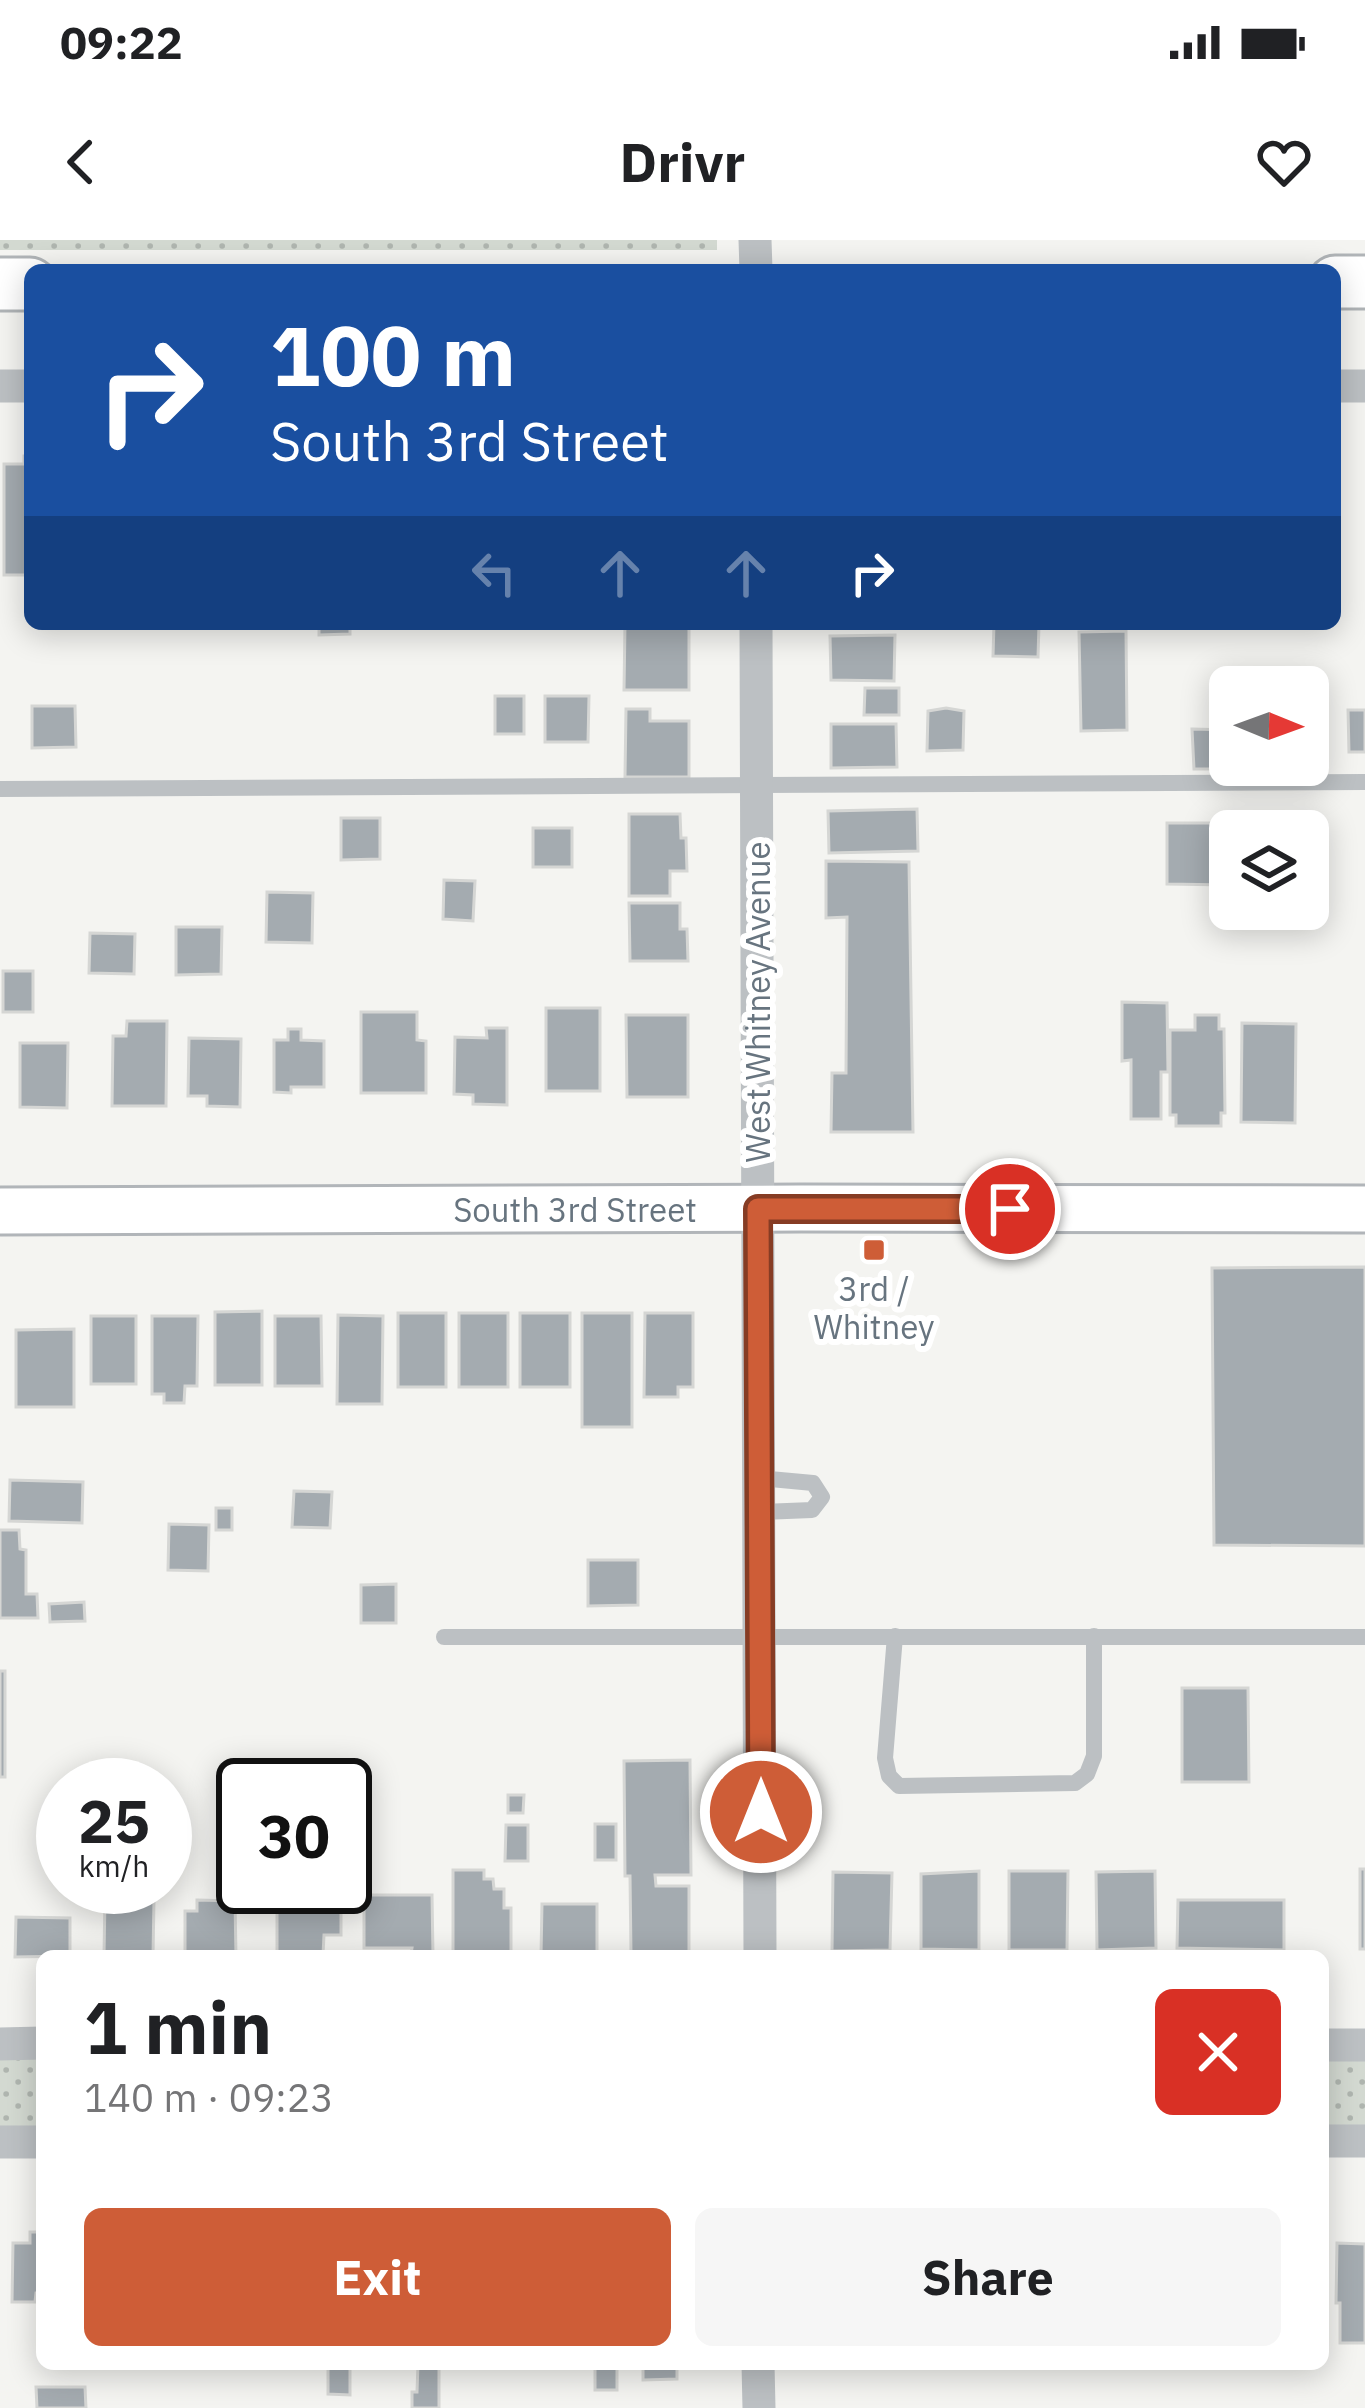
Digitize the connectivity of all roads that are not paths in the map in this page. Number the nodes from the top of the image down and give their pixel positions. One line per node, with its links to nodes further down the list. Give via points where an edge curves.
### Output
1 (756, 630): 3 (street, West Whitney Avenue)
2 (1365, 782): 3 (lane)
3 (757, 783): 4 (lane); 5 (street, West Whitney Avenue)
4 (0, 789)
5 (758, 1209): 6 (main road, South 3rd Street); 7 (main road, South 3rd Street); 8 (street, West Whitney Avenue)
6 (1365, 1209)
7 (0, 1211)
8 (760, 1636): 9 (lane); 11 (lane); 13 (street, West Whitney Avenue)
9 (895, 1636): 10 (lane); 10 (lane, via 885,1758 899,1786 1076,1783 1094,1756)
10 (1094, 1636): 12 (lane)
11 (444, 1637)
12 (1365, 1637)
13 (760, 1950)
14 (0, 2044): 15 (street)
15 (36, 2044)
16 (1365, 2044): 17 (street)
17 (1329, 2045)
18 (0, 2141): 21 (street)
19 (1329, 2141): 20 (street)
20 (1365, 2141)
21 (36, 2142)
22 (758, 2370): 23 (street)
23 (759, 2408)

